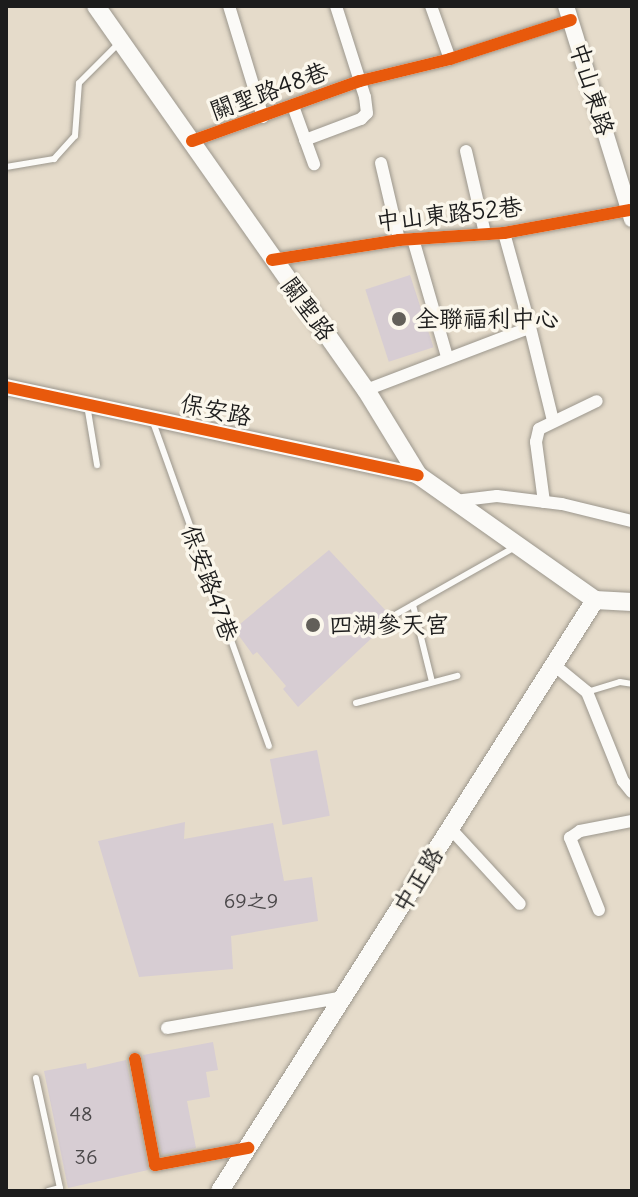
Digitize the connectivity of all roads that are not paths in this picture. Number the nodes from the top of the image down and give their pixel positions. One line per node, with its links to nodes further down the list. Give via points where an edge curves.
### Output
1 (96, 6): 6 (main road, 關聖路)
2 (229, 6): 10 (street)
3 (336, 6): 8 (street)
4 (431, 6): 7 (street)
5 (568, 13): 7 (street, 關聖路48巷); 17 (street, 中山東路)
6 (120, 42): 12 (main road, 關聖路); 16 (lane, via 79,83 75,136 54,159)
7 (450, 59): 8 (street, 關聖路48巷)
8 (360, 81): 9 (street, 關聖路48巷); 11 (street, via 367,113)
9 (293, 106): 10 (street, 關聖路48巷); 11 (street)
10 (263, 117): 12 (street, 關聖路48巷)
11 (305, 140): 15 (street)
12 (192, 141): 22 (main road, 關聖路)
13 (466, 151): 18 (street)
14 (381, 163): 21 (street)
15 (314, 164)
16 (6, 167)
17 (631, 214): 19 (street, 中山東路52巷)
18 (485, 233): 19 (street, 中山東路52巷); 20 (street, 中山東路52巷)
19 (504, 233): 23 (street)
20 (413, 239): 21 (street, 中山東路52巷); 24 (street)
21 (399, 240): 22 (street, 中山東路52巷)
22 (272, 260): 26 (main road, 關聖路)
23 (529, 323): 24 (street, via 523,330); 30 (street)
24 (447, 357): 26 (street)
25 (6, 387): 28 (street, 保安路)
26 (366, 390): 32 (main road, 關聖路)
27 (597, 401): 30 (street)
28 (87, 405): 29 (street, 保安路); 31 (lane)
29 (152, 419): 32 (street, 保安路); 47 (lane, 保安路47巷)
30 (553, 421): 34 (street, via 537,436)
31 (97, 465)
32 (418, 475): 33 (main road, 關聖路)
33 (455, 501): 34 (street, via 497,496); 36 (main road, 關聖路)
34 (544, 502): 35 (street)
35 (632, 521)
36 (518, 545): 37 (main road, 關聖路); 39 (lane)
37 (595, 600): 38 (main road); 41 (main road, 中正路)
38 (632, 602)
39 (413, 605): 40 (lane); 43 (lane)
40 (393, 616)
41 (554, 665): 45 (street); 50 (main road, 中正路)
42 (457, 676): 43 (lane)
43 (432, 682): 46 (lane)
44 (632, 684): 45 (lane, via 620,682)
45 (587, 692): 48 (street)
46 (356, 703)
47 (269, 746)
48 (632, 792)
49 (632, 821): 52 (street, via 580,831 570,838)
50 (450, 828): 51 (street); 53 (main road, 中正路)
51 (520, 904)
52 (599, 910)
53 (344, 997): 54 (street); 57 (main road, 中正路)
54 (167, 1028)
55 (135, 1059): 57 (street, via 155,1165)
56 (36, 1078): 58 (lane, via 60,1188)
57 (248, 1148): 59 (main road, 中正路)
58 (48, 1191)
59 (220, 1191)

